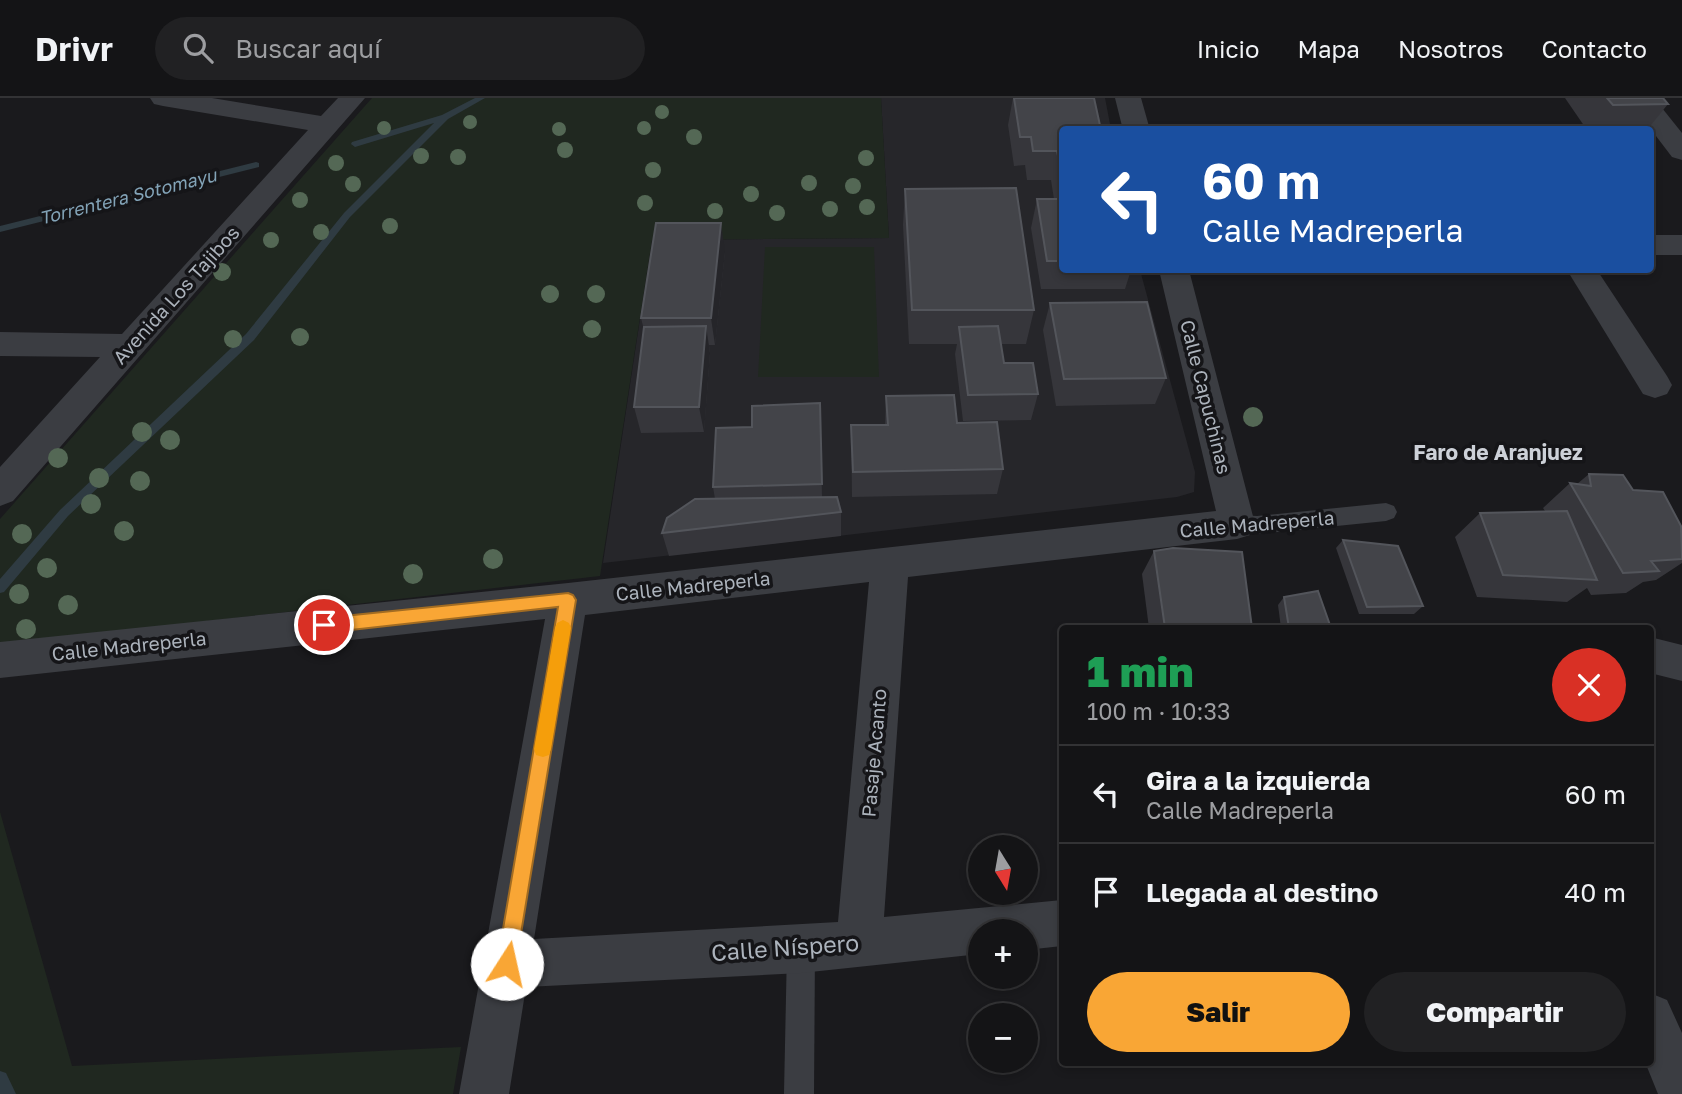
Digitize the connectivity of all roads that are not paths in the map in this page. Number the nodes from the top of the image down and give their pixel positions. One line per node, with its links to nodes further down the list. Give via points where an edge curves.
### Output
1 (163, 98): 5 (street)
2 (352, 98): 5 (street, Avenida Los Tajibos)
3 (1128, 98): 6 (street)
4 (1640, 98): 7 (street)
5 (327, 125): 13 (street, Avenida Los Tajibos)
6 (1136, 126)
7 (1677, 139)
8 (1654, 244): 9 (street)
9 (1682, 245)
10 (1175, 273): 17 (street, Calle Capuchinas)
11 (1584, 273): 14 (street)
12 (0, 344): 13 (street)
13 (130, 346): 15 (street, Avenida Los Tajibos)
14 (1655, 385)
15 (0, 491)
16 (1386, 512): 17 (lane, Calle Madreperla)
17 (1237, 524): 18 (street, Calle Madreperla)
18 (890, 564): 19 (street, Calle Madreperla); 24 (street, Pasaje Acanto)
19 (568, 600): 21 (street, Calle Madreperla); 26 (street)
20 (1654, 656): 22 (street)
21 (0, 660)
22 (1682, 663)
23 (1059, 923): 24 (street, Calle Níspero)
24 (859, 943): 25 (street, Calle Níspero)
25 (801, 949): 26 (street, Calle Níspero); 30 (lane)
26 (507, 964): 29 (street)
27 (1654, 1026): 28 (street)
28 (1682, 1091)
29 (484, 1094)
30 (799, 1094)

